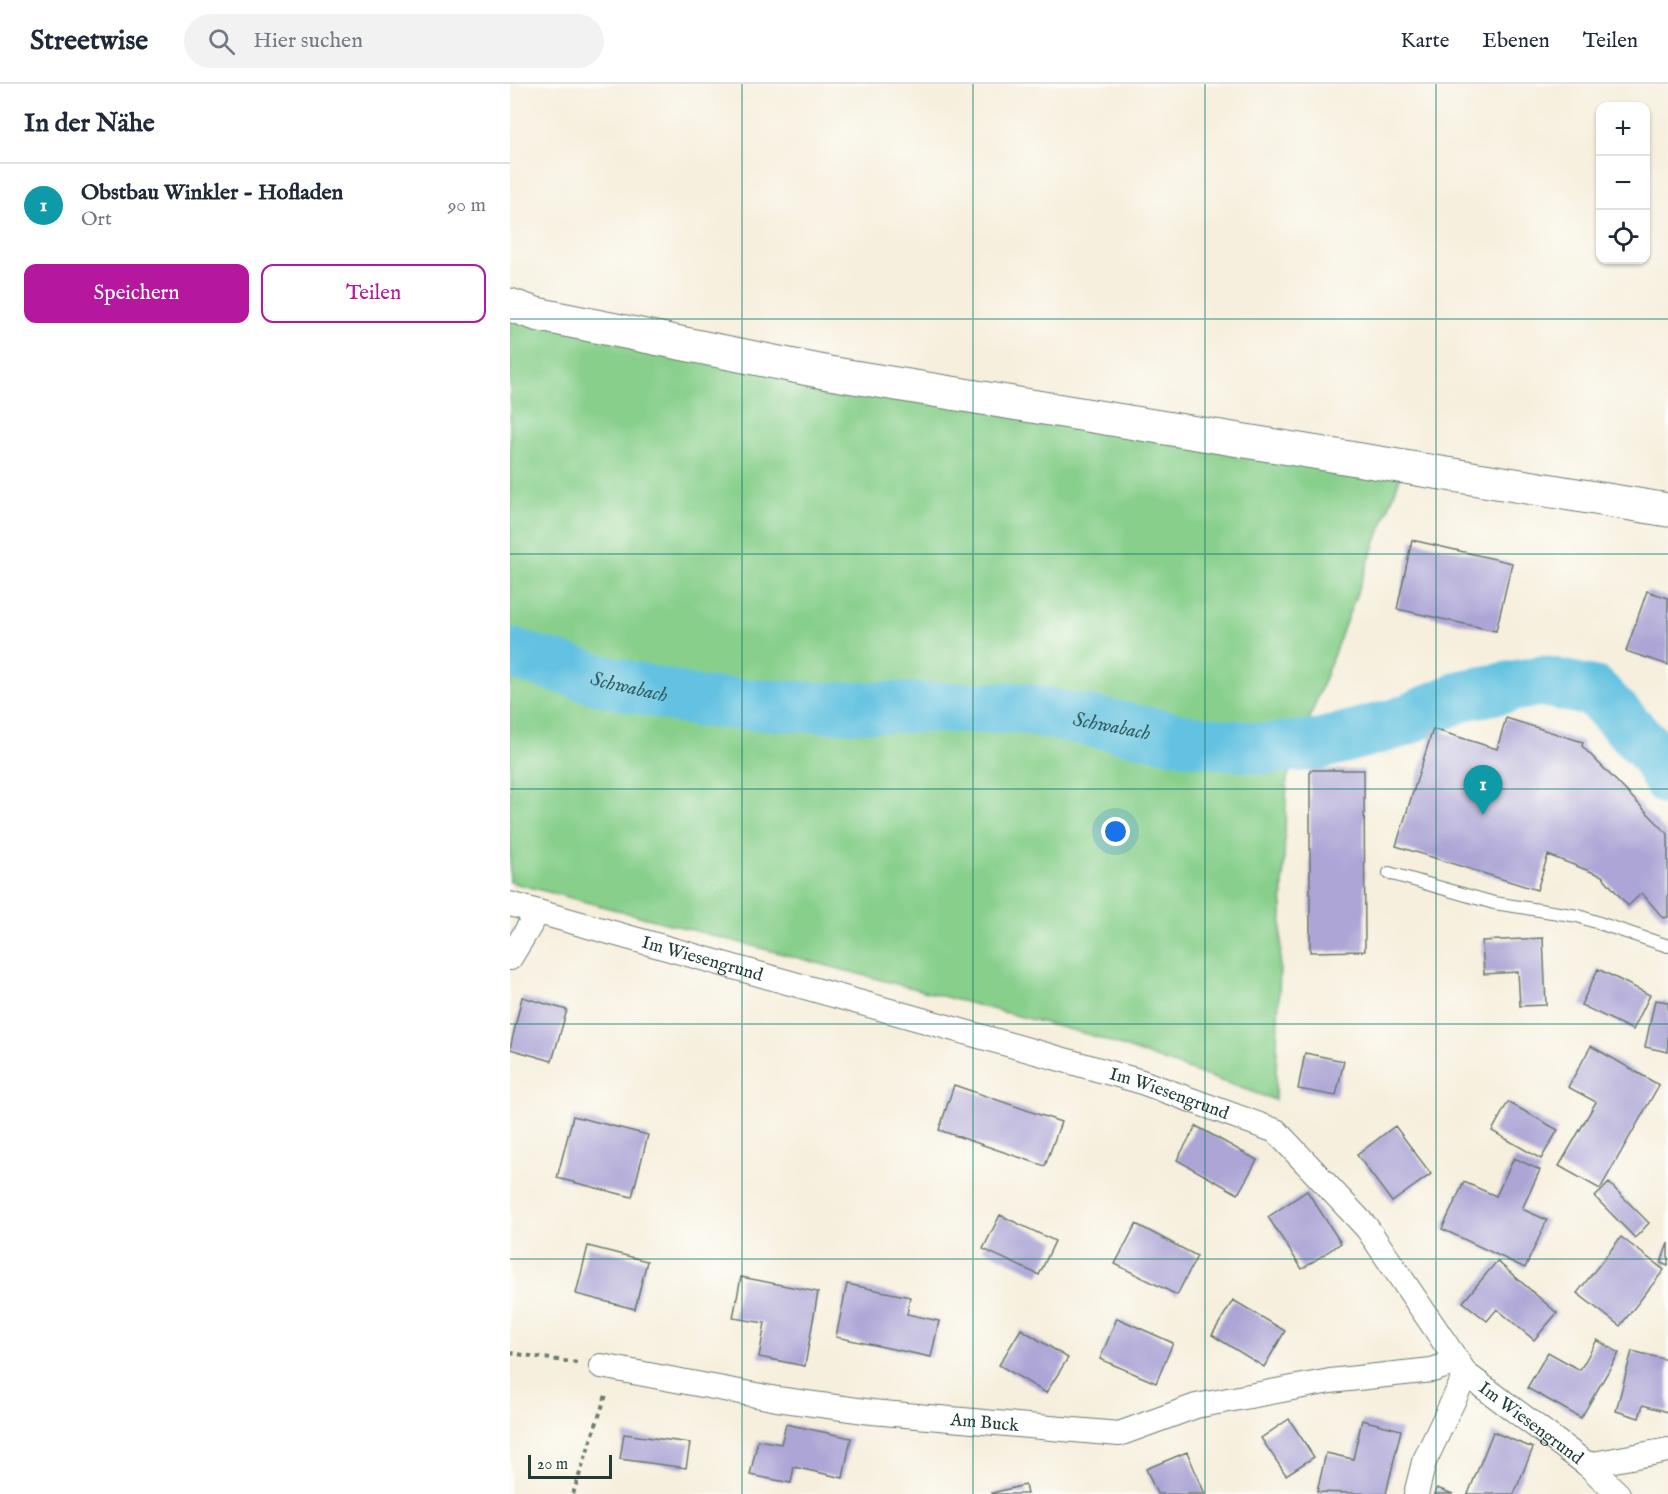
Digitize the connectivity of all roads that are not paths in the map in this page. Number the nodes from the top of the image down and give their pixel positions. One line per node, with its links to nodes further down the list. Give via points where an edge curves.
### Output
1 (510, 305): 2 (main road, via 536,314 829,373)
2 (1668, 510)
3 (1389, 873): 6 (lane, via 1494,903 1578,916)
4 (510, 904): 5 (street, Im Wiesengrund)
5 (538, 912): 7 (street); 9 (street, Im Wiesengrund, via 1139,1081 1276,1131 1367,1228)
6 (1668, 946)
7 (510, 958)
8 (608, 1368): 9 (street, Am Buck, via 872,1412 1119,1434 1196,1406 1330,1382)
9 (1461, 1368): 11 (street, Im Wiesengrund); 12 (street, via 1424,1462)
10 (1668, 1450): 11 (street, Im Wiesengrund)
11 (1588, 1465): 13 (street)
12 (1416, 1494)
13 (1618, 1494)

